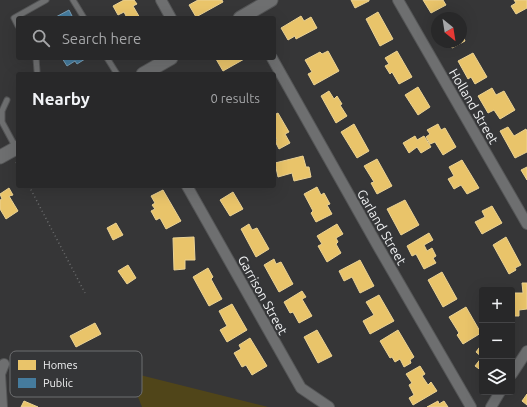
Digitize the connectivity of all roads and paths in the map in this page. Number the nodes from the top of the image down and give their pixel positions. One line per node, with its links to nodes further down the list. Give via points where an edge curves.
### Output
1 (46, 0): 6 (lane)
2 (74, 0): 7 (lane)
3 (161, 0): 8 (street)
4 (271, 0): 9 (main road)
5 (398, 0): 23 (street, Holland Street)
6 (18, 16)
7 (83, 16)
8 (170, 16)
9 (247, 16)
10 (36, 60): 14 (lane)
11 (108, 60): 15 (lane)
12 (168, 60): 16 (main road)
13 (273, 60): 31 (street, Garland Street)
14 (37, 71)
15 (115, 72)
16 (146, 72)
17 (7, 100): 18 (lane, via 2,111 2,122)
18 (16, 145)
19 (16, 148): 20 (main road)
20 (0, 157)
21 (30, 188): 24 (path)
22 (188, 188): 30 (street, Garrison Street, via 301,388)
23 (526, 221)
24 (85, 293)
25 (527, 351): 27 (street)
26 (4, 364): 29 (street, via 0,374)
27 (515, 369)
28 (498, 395): 32 (street)
29 (2, 407)
30 (329, 407)
31 (471, 407)
32 (490, 407)

